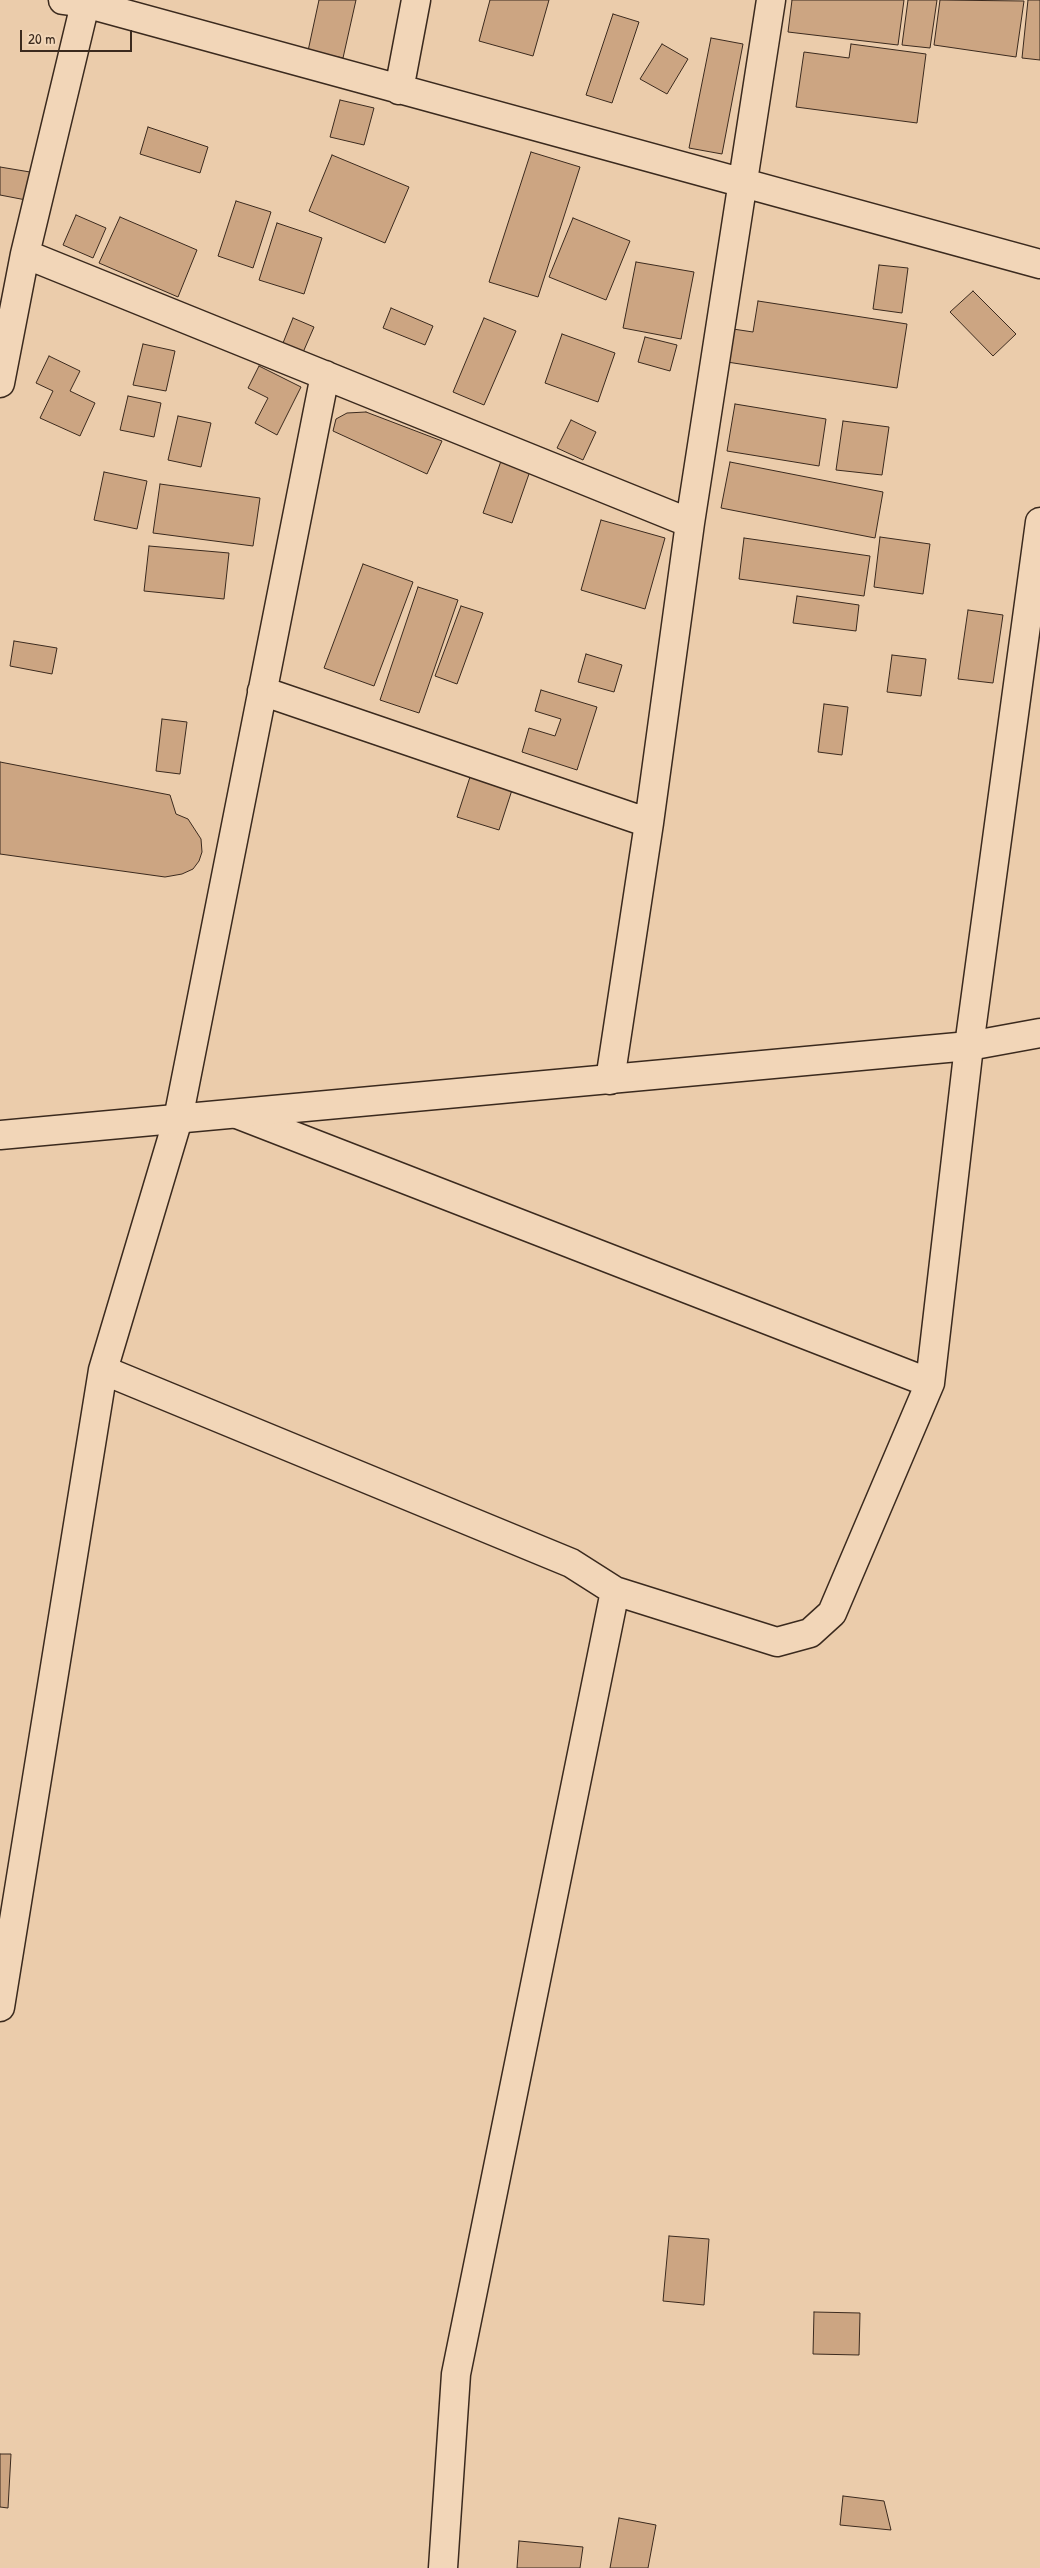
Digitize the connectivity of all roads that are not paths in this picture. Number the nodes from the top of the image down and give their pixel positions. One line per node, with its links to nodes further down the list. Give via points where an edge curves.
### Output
1 (416, 0): 4 (street)
2 (771, 0): 5 (street)
3 (78, 1): 4 (street); 6 (street)
4 (399, 90): 5 (street)
5 (743, 183): 7 (street); 11 (street)
6 (25, 254): 8 (street); 9 (street)
7 (1040, 264)
8 (326, 376): 11 (street); 12 (street)
9 (0, 383)
10 (1040, 522): 15 (street)
11 (690, 523): 13 (street)
12 (262, 691): 13 (street); 18 (street)
13 (649, 823): 16 (street)
14 (1040, 1033): 15 (street)
15 (969, 1046): 16 (street); 21 (street)
16 (610, 1080): 17 (street)
17 (236, 1114): 18 (street); 21 (street)
18 (178, 1119): 19 (street); 20 (street)
19 (0, 1135)
20 (103, 1370): 22 (street, via 570,1563); 23 (street)
21 (930, 1383): 22 (street, via 832,1613 810,1633 777,1642)
22 (615, 1591): 24 (street, via 456,2374)
23 (0, 2007)
24 (443, 2568)

